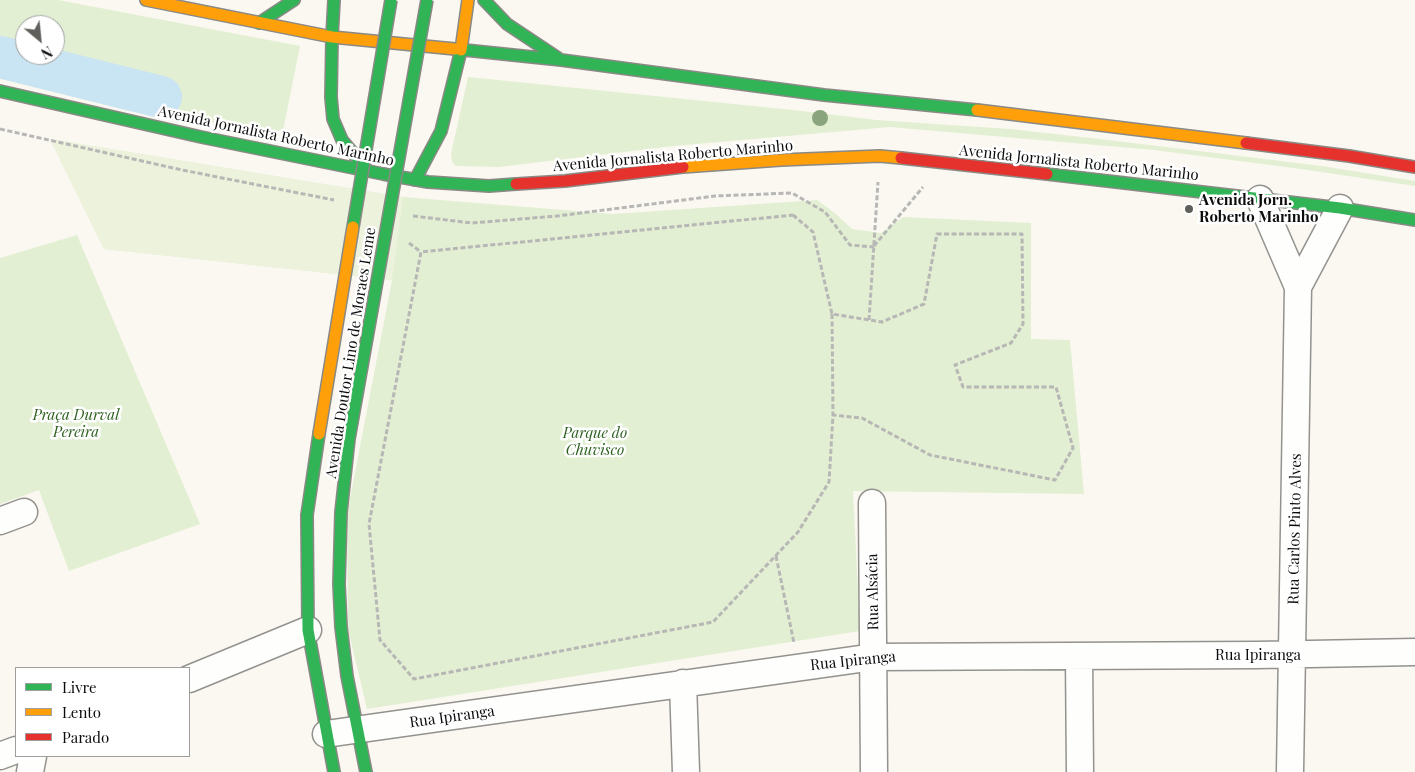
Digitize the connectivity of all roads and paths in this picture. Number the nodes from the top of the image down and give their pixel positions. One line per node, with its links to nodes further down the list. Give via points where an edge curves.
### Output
1 (146, 0): 8 (main road)
2 (294, 0): 8 (main road)
3 (334, 0): 9 (main road)
4 (391, 0): 29 (main road, Avenida Doutor Lino de Moraes Leme, bridge, via 307,515)
5 (427, 0): 37 (main road, Avenida Doutor Lino de Moraes Leme, bridge, via 349,439 341,512 341,627)
6 (468, 0): 10 (main road)
7 (484, 0): 11 (main road, via 507,24)
8 (259, 22): 9 (main road)
9 (332, 37): 10 (main road); 16 (main road, via 333,119 342,140)
10 (461, 50): 11 (main road); 17 (main road, via 441,131)
11 (561, 60): 15 (main road, via 824,95 986,111 1349,156)
12 (0, 91): 16 (main road, Avenida Jornalista Roberto Marinho)
13 (880, 156): 14 (main road, Avenida Jornalista Roberto Marinho); 17 (main road, Avenida Jornalista Roberto Marinho, via 687,167 489,186); 22 (path)
14 (942, 163): 19 (main road, Avenida Jornalista Roberto Marinho); 22 (path)
15 (1415, 167)
16 (368, 171): 17 (main road, Avenida Jornalista Roberto Marinho)
17 (415, 180)
18 (715, 196): 22 (path, via 792,193 825,212 850,245)
19 (1260, 199): 20 (main road, Avenida Jornalista Roberto Marinho); 23 (street, Rua Carlos Pinto Alves)
20 (1340, 208): 21 (main road, Avenida Jornalista Roberto Marinho); 23 (street, Rua Carlos Pinto Alves)
21 (1415, 220)
22 (874, 247): 25 (path)
23 (1298, 287): 31 (street, Rua Carlos Pinto Alves)
24 (832, 314): 25 (path); 26 (path); 28 (path, via 814,232 793,215 421,252 369,524 380,640 414,679 713,622)
25 (870, 320): 26 (path, via 882,322 924,304 937,234 1022,234 1023,324 1011,343 955,365 963,387 1056,386 1073,448 1055,480 930,455 862,418)
26 (833, 415): 28 (path, via 829,482 798,532)
27 (872, 503): 32 (street, Rua Alsácia)
28 (776, 555): 34 (path)
29 (308, 630): 35 (street); 38 (main road, Avenida Doutor Lino de Moraes Leme)
30 (1415, 652): 31 (street, Rua Ipiranga)
31 (1293, 654): 33 (street, Rua Ipiranga); 48 (street, Rua Carlos Pinto Alves)
32 (874, 656): 33 (street, Rua Ipiranga); 34 (street, Rua Ipiranga); 46 (street, Rua Alsácia)
33 (1079, 656): 47 (street)
34 (799, 667): 36 (street, Rua Ipiranga)
35 (190, 679)
36 (683, 683): 37 (street, Rua Ipiranga); 45 (street)
37 (358, 730): 38 (street, Rua Ipiranga); 44 (main road, Avenida Doutor Lino de Moraes Leme)
38 (326, 734): 43 (main road, Avenida Doutor Lino de Moraes Leme)
39 (15, 750): 40 (street)
40 (0, 756)
41 (33, 757): 42 (street)
42 (30, 772)
43 (334, 772)
44 (366, 772)
45 (686, 772)
46 (874, 772)
47 (1080, 772)
48 (1290, 772)

